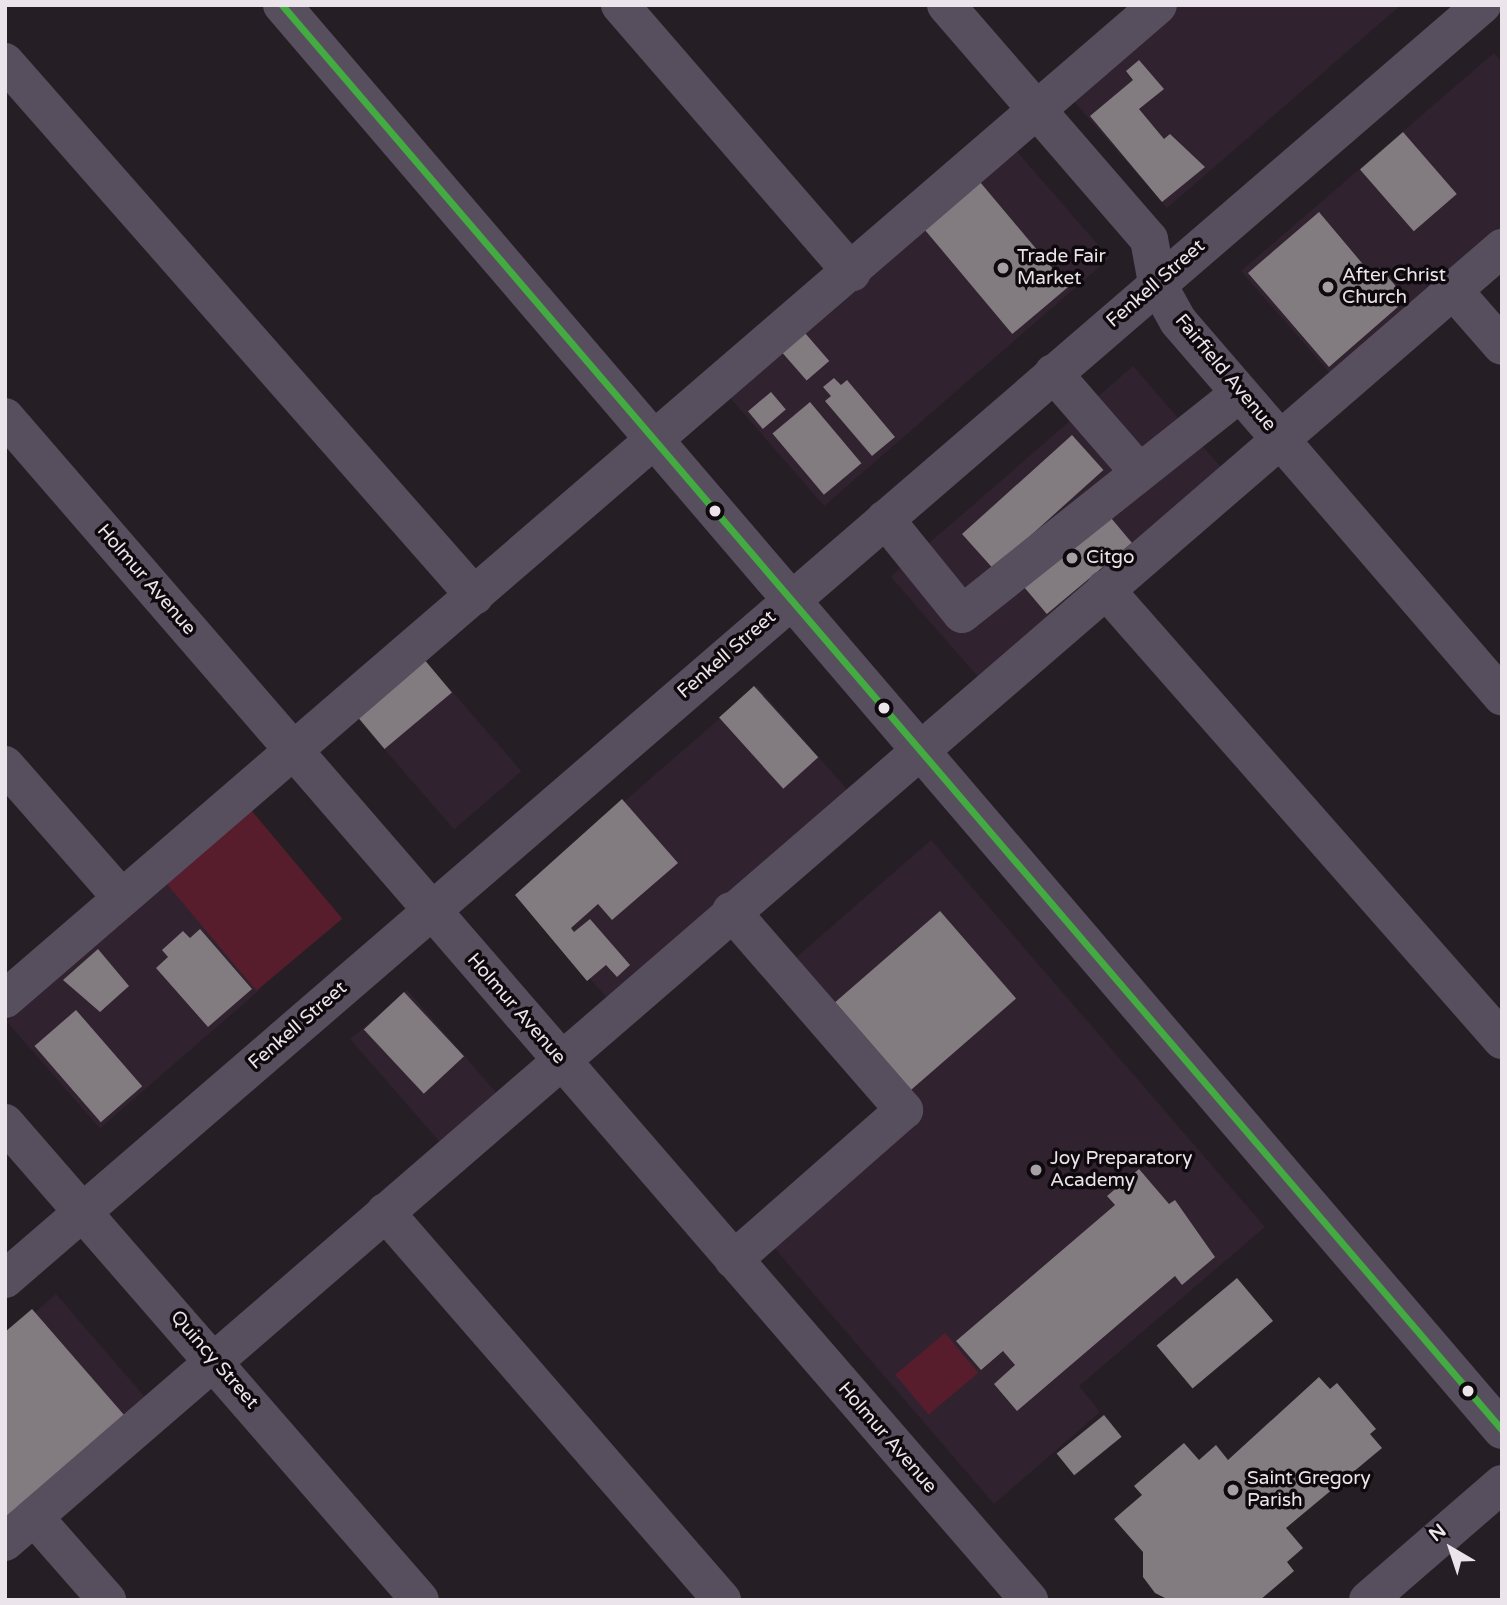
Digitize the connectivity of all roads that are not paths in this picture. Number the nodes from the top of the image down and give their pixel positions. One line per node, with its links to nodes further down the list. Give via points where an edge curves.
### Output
1 (282, 5): 17 (street)
2 (620, 5): 9 (street)
3 (946, 5): 7 (street, Fairfield Avenue)
4 (1158, 5): 7 (street)
5 (1472, 9): 10 (street, Fenkell Street)
6 (5, 62): 21 (street)
7 (1037, 112): 9 (street); 10 (street, Fairfield Avenue, via 1149,240)
8 (1502, 248): 11 (street)
9 (852, 273): 17 (street)
10 (1157, 283): 13 (street, Fenkell Street); 14 (street, Fairfield Avenue, via 1178,321)
11 (1453, 290): 12 (street); 16 (street)
12 (1502, 346)
13 (1053, 373): 18 (street); 19 (street, Fenkell Street)
14 (1240, 393): 16 (street, Fairfield Avenue); 18 (street)
15 (5, 417): 24 (street, Holmur Avenue)
16 (1280, 439): 20 (street); 23 (street, Fairfield Avenue)
17 (657, 442): 21 (street); 22 (street)
18 (1139, 472): 19 (street, via 962,614)
19 (885, 519): 22 (street, Fenkell Street)
20 (1105, 589): 25 (street); 31 (street)
21 (475, 596): 24 (street)
22 (790, 601): 25 (street); 28 (street, Fenkell Street)
23 (1502, 697)
24 (293, 750): 27 (street); 28 (street, Holmur Avenue)
25 (915, 751): 29 (street); 39 (street)
26 (5, 765): 27 (street)
27 (122, 898): 30 (street)
28 (432, 911): 32 (street, Holmur Avenue); 34 (street, Fenkell Street)
29 (731, 911): 32 (street); 36 (street, via 904,1110)
30 (5, 999)
31 (1502, 1040)
32 (559, 1060): 35 (street); 36 (street, Holmur Avenue)
33 (5, 1123): 34 (street, Quincy Street)
34 (84, 1212): 37 (street, Fenkell Street); 38 (street, Quincy Street)
35 (385, 1212): 38 (street); 45 (street)
36 (733, 1260): 46 (street, Holmur Avenue)
37 (5, 1279)
38 (215, 1360): 41 (street); 44 (street, Quincy Street)
39 (1502, 1430)
40 (1502, 1484): 47 (street)
41 (34, 1517): 42 (street); 43 (street)
42 (5, 1542)
43 (107, 1600)
44 (420, 1600)
45 (722, 1600)
46 (1029, 1600)
47 (1368, 1600)

